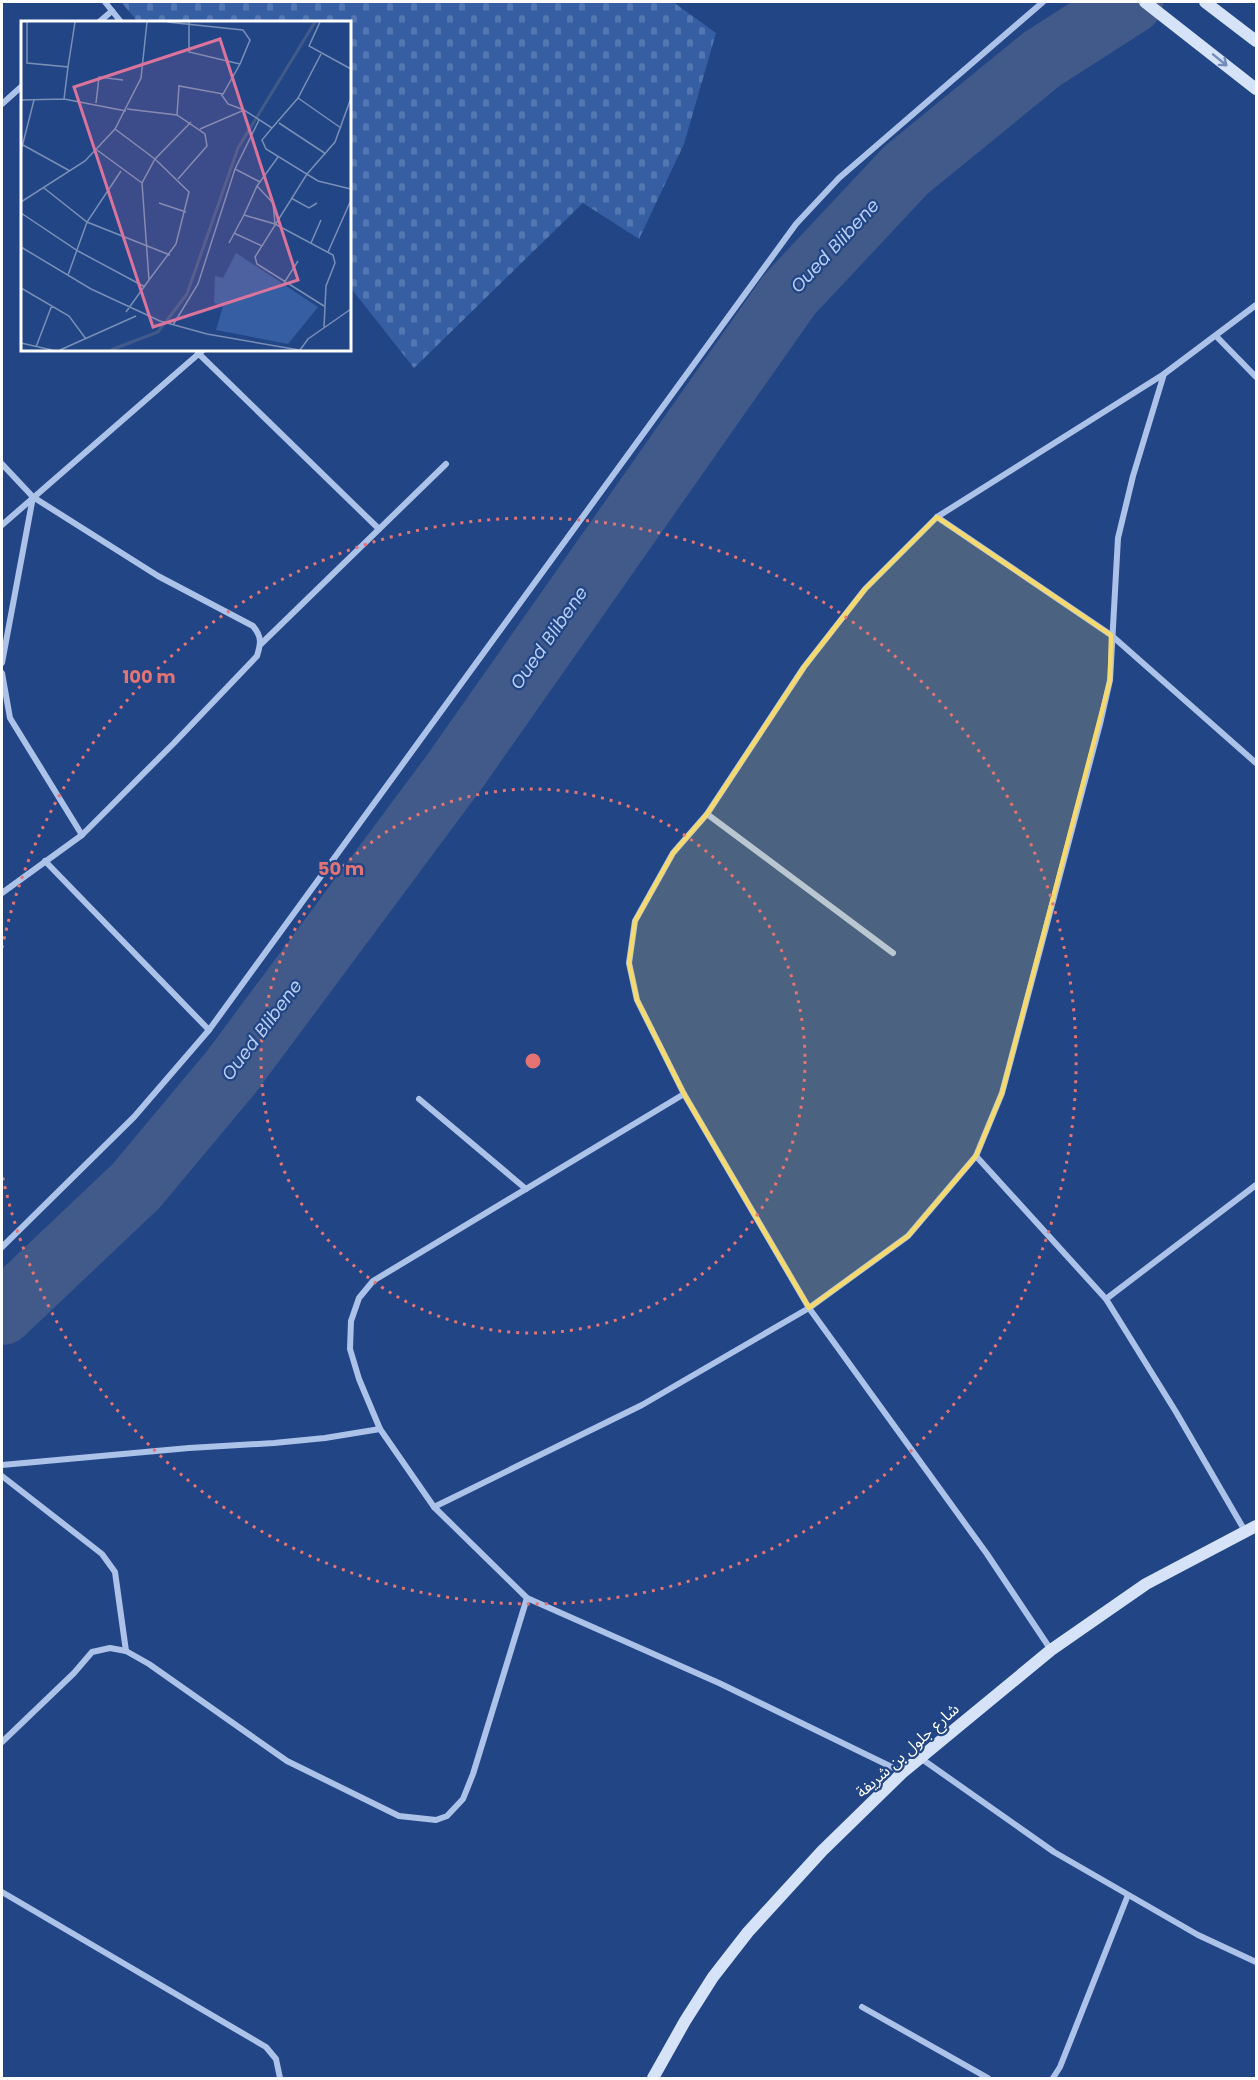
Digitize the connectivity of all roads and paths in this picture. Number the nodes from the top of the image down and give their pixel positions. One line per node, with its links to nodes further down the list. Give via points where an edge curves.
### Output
1 (105, 2): 5 (street)
2 (1043, 2): 33 (street, via 838,178 796,224)
3 (1145, 2): 10 (main road, one-way to 10)
4 (1205, 2): 8 (main road)
5 (112, 11): 6 (street); 7 (street)
6 (100, 21)
7 (121, 21)
8 (1257, 41)
9 (21, 87): 11 (street)
10 (1257, 89)
11 (2, 104)
12 (1257, 305): 13 (street)
13 (1216, 336): 15 (street); 16 (street)
14 (200, 351): 19 (street); 22 (street)
15 (1164, 374): 20 (street); 23 (street, via 1118,538)
16 (1257, 377)
17 (2, 464): 19 (street)
18 (446, 464): 22 (street)
19 (33, 497): 21 (street); 24 (street, via 158,576 253,627 260,634); 25 (street)
20 (937, 517): 23 (street); 28 (street, via 864,590 804,668)
21 (2, 525)
22 (379, 529): 24 (street)
23 (1112, 635): 27 (street); 36 (street, via 1110,680 1097,736 1002,1093)
24 (261, 644): 29 (street, via 256,656)
25 (2, 663)
26 (2, 673): 29 (street, via 10,718)
27 (1257, 763)
28 (707, 814): 32 (street); 34 (street, via 673,853 635,921 630,963 637,1000)
29 (82, 835): 30 (street)
30 (45, 861): 31 (street); 33 (street)
31 (2, 893)
32 (893, 953)
33 (209, 1030): 39 (street, via 134,1118)
34 (684, 1094): 38 (street); 41 (street)
35 (419, 1099): 38 (street)
36 (976, 1156): 40 (street); 41 (street, via 908,1236)
37 (1257, 1185): 40 (street)
38 (526, 1189): 42 (street, via 373,1281 359,1298 351,1321 350,1349 358,1379)
39 (2, 1247)
40 (1106, 1299): 47 (street)
41 (809, 1308): 45 (street, via 642,1405); 49 (street, via 987,1554)
42 (380, 1429): 43 (street, via 274,1443); 45 (street)
43 (2, 1465)
44 (2, 1476): 50 (street, via 102,1554 115,1572)
45 (434, 1507): 48 (street)
46 (1257, 1526): 47 (main road, شارع جلول بن شريفة)
47 (1245, 1531): 49 (main road, شارع جلول بن شريفة, via 1146,1584)
48 (526, 1598): 50 (street, via 463,1799 447,1816 436,1820 399,1816 287,1761); 53 (street, via 719,1683)
49 (1051, 1650): 52 (main road, شارع جلول بن شريفة)
50 (126, 1651): 51 (street, via 110,1648 93,1652)
51 (2, 1742)
52 (919, 1757): 53 (main road, شارع جلول بن شريفة); 55 (street, via 1054,1852)
53 (903, 1772): 59 (main road, شارع جلول بن شريفة, via 822,1851 748,1932 690,2012)
54 (2, 1892): 58 (street, via 266,2047 276,2058)
55 (1128, 1895): 56 (street, via 1198,1935); 61 (street)
56 (1257, 1962)
57 (862, 2007): 60 (street)
58 (280, 2079)
59 (654, 2079)
60 (988, 2079)
61 (1053, 2079)

